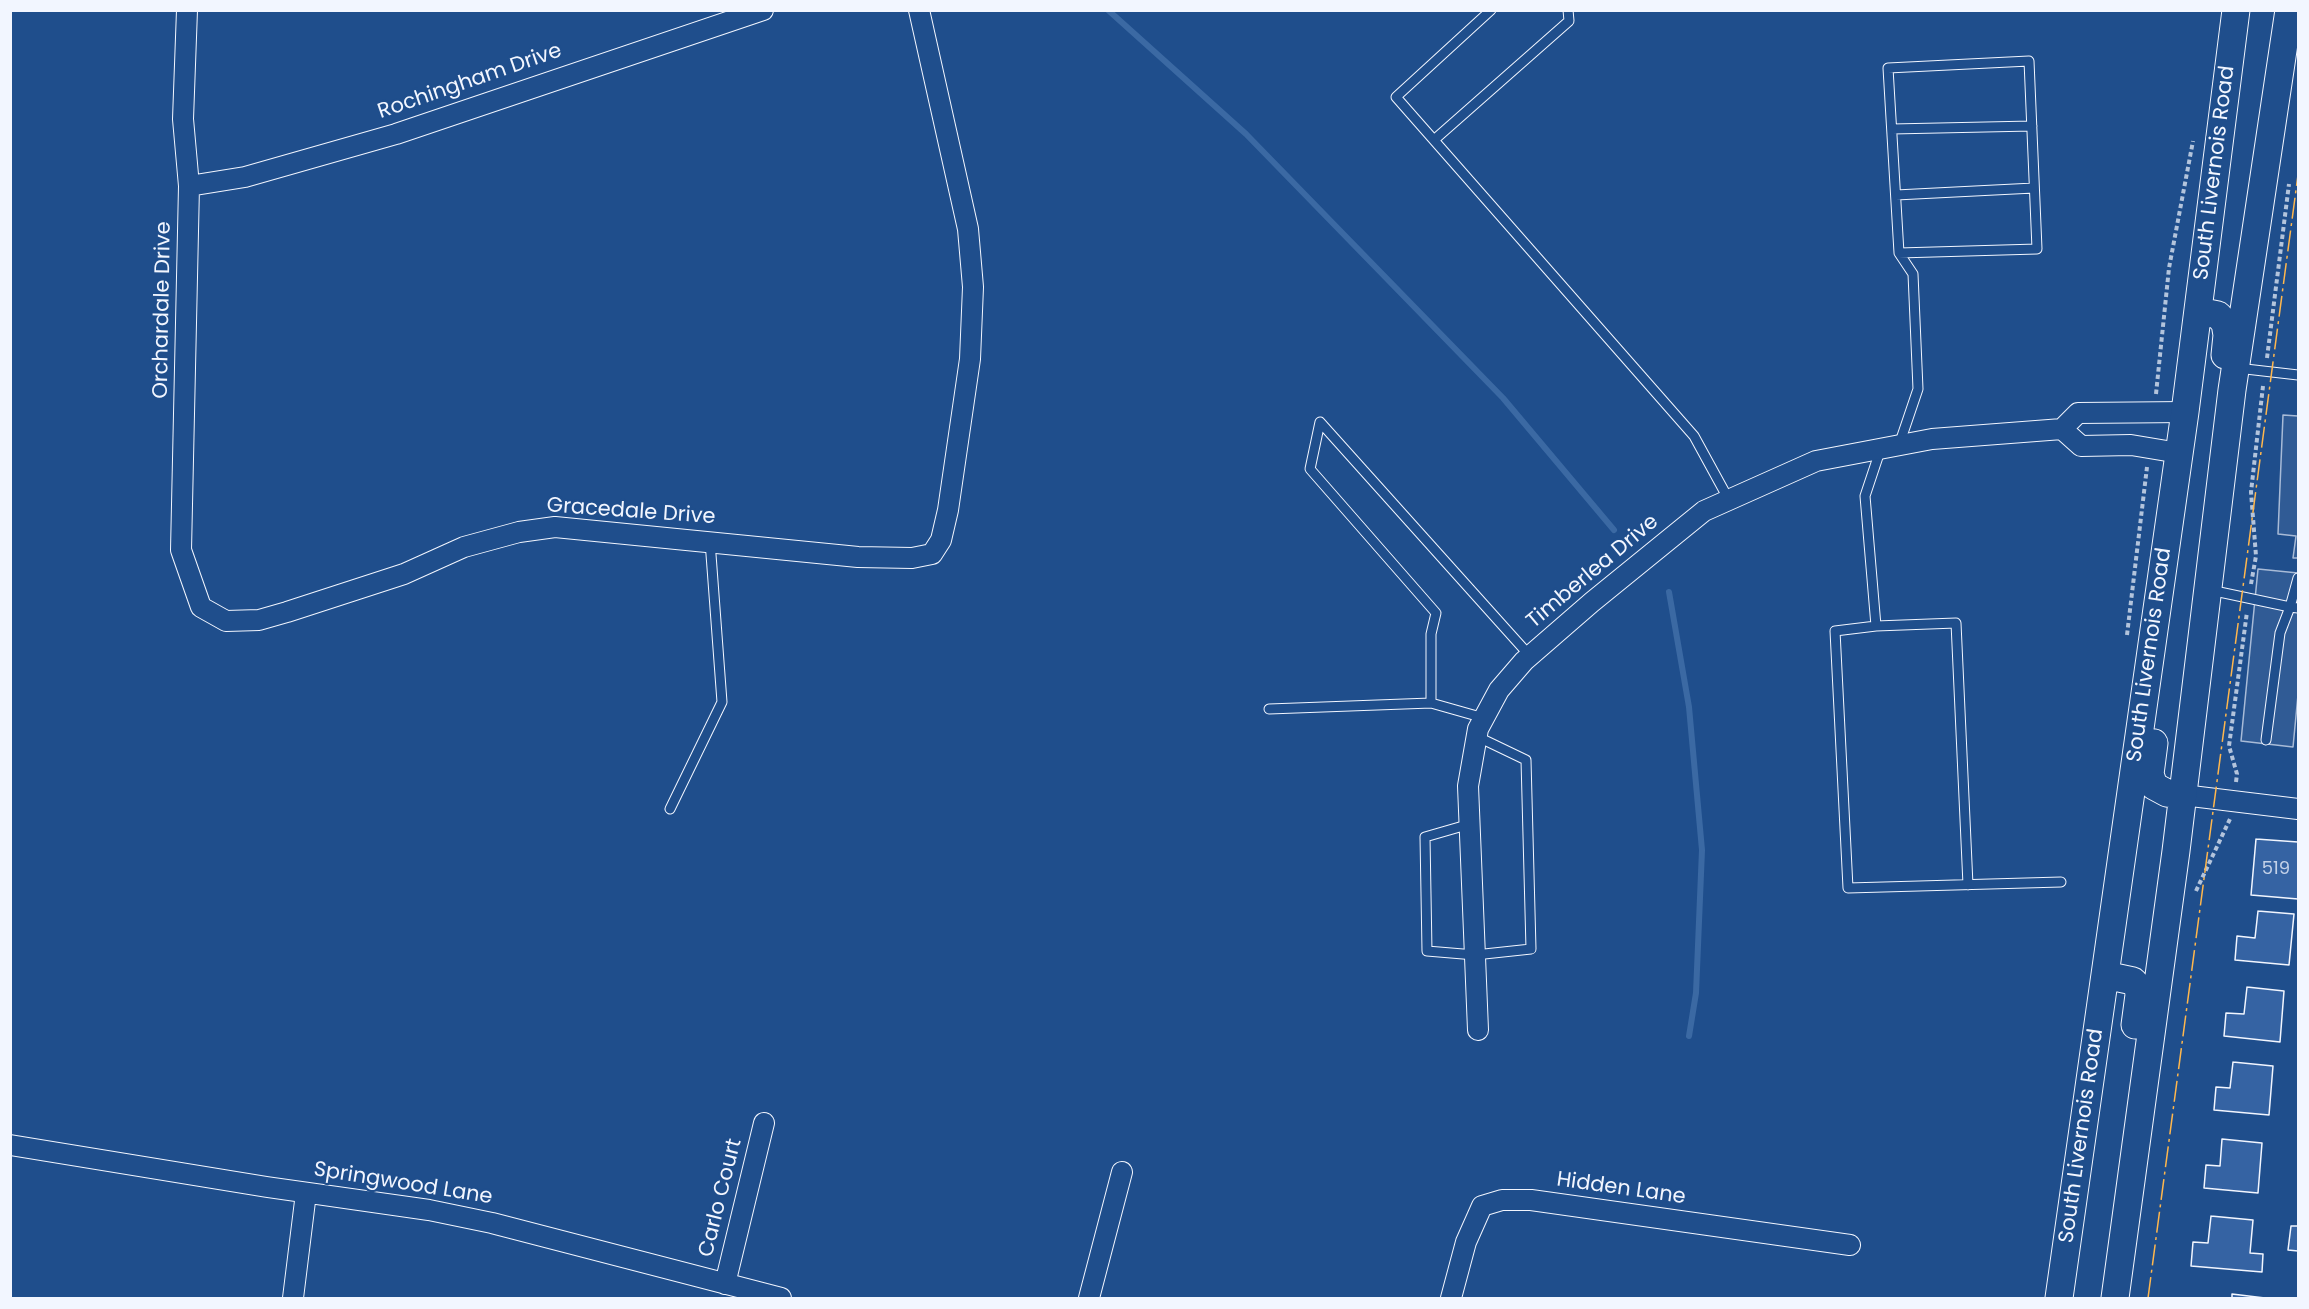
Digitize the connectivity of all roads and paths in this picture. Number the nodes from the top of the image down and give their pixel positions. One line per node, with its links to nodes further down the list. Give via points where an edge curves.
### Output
1 (187, 10): 14 (street, Orchardale Drive, via 183,119)
2 (763, 10): 14 (street, Rochingham Drive, via 396,134 245,177)
3 (919, 10): 30 (street, Gracedale Drive, via 968,229 973,287 970,359 941,540 932,554 912,558 858,557)
4 (1491, 10): 12 (lane, via 1396,97)
5 (1568, 10): 12 (lane, via 1569,21)
6 (2236, 10): 19 (main road, South Livernois Road)
7 (2271, 10): 17 (main road, via 2247,183)
8 (2289, 10): 17 (main road)
9 (2032, 126): 10 (lane); 10 (lane, via 2029,61 1888,68); 15 (lane)
10 (1892, 129): 16 (lane)
11 (2194, 138): 23 (path, via 2169,268)
12 (1434, 140): 28 (lane, via 1694,436)
13 (2289, 181): 21 (path)
14 (189, 186): 34 (street, Orchardale Drive, via 181,550)
15 (2034, 188): 16 (lane); 18 (lane, via 2037,249)
16 (1896, 195): 18 (lane)
17 (2258, 212): 20 (main road)
18 (1899, 253): 26 (lane, via 1913,274 1918,389)
19 (2198, 311): 20 (main road, via 2218,315 2225,323); 24 (main road, South Livernois Road)
20 (2229, 367): 21 (lane); 32 (main road, via 2209,470 2219,501)
21 (2265, 371): 22 (lane); 33 (path, via 2251,492 2256,556)
22 (2298, 375)
23 (2158, 386)
24 (2185, 412): 25 (street, via 2078,413); 27 (main road, South Livernois Road)
25 (2062, 429): 26 (street, Timberlea Drive, via 1932,439); 27 (street, via 2081,446 2131,445)
26 (1890, 447): 28 (street, Timberlea Drive, via 1816,461); 36 (lane, via 1865,496)
27 (2179, 453): 29 (main road, South Livernois Road)
28 (1729, 500): 37 (street, Timberlea Drive, via 1704,511)
29 (2169, 520): 43 (main road, via 2180,564 2150,774 2154,786); 52 (main road, South Livernois Road)
30 (710, 542): 34 (street, Gracedale Drive, via 555,527 464,547 404,574 259,620 226,621); 45 (lane, via 722,702)
31 (2298, 578): 35 (lane)
32 (2209, 590): 33 (lane); 43 (main road)
33 (2249, 599): 35 (lane); 44 (path, via 2229,746 2237,774)
34 (201, 607)
35 (2294, 608): 42 (lane, via 2280,633)
36 (1876, 626): 49 (lane, via 1956,623); 49 (lane, via 1835,631 1848,888)
37 (1530, 656): 38 (lane, via 1320,422 1310,469 1436,613 1431,634); 40 (street, Timberlea Drive, via 1498,690)
38 (1431, 703): 39 (lane); 40 (lane)
39 (1269, 710)
40 (1484, 718): 41 (street, Timberlea Drive)
41 (1476, 736): 47 (street, Timberlea Drive, via 1468,786); 51 (lane, via 1526,760 1531,949)
42 (2266, 740)
43 (2183, 795): 44 (street); 56 (main road)
44 (2233, 801): 46 (street); 50 (path, via 2229,825)
45 (670, 809)
46 (2298, 809)
47 (1470, 824): 51 (street, Timberlea Drive); 51 (lane, via 1425,837 1427,951)
48 (2061, 882): 49 (lane)
49 (1968, 885)
50 (2193, 896)
51 (1475, 955): 53 (street, Timberlea Drive)
52 (2105, 975): 56 (main road, via 2133,981 2139,995 2122,1121); 65 (main road, South Livernois Road)
53 (1478, 1030)
54 (764, 1123): 60 (street, Carlo Court)
55 (10, 1145): 58 (street, Springwood Lane)
56 (2133, 1165): 66 (main road)
57 (1122, 1172): 63 (street)
58 (306, 1192): 60 (street, Springwood Lane, via 492,1222); 61 (street)
59 (1850, 1245): 64 (street, Hidden Lane, via 1531,1200 1502,1200 1482,1206 1466,1242)
60 (725, 1284): 62 (street, Springwood Lane)
61 (293, 1299)
62 (781, 1299)
63 (1089, 1299)
64 (1451, 1299)
65 (2059, 1299)
66 (2115, 1299)

